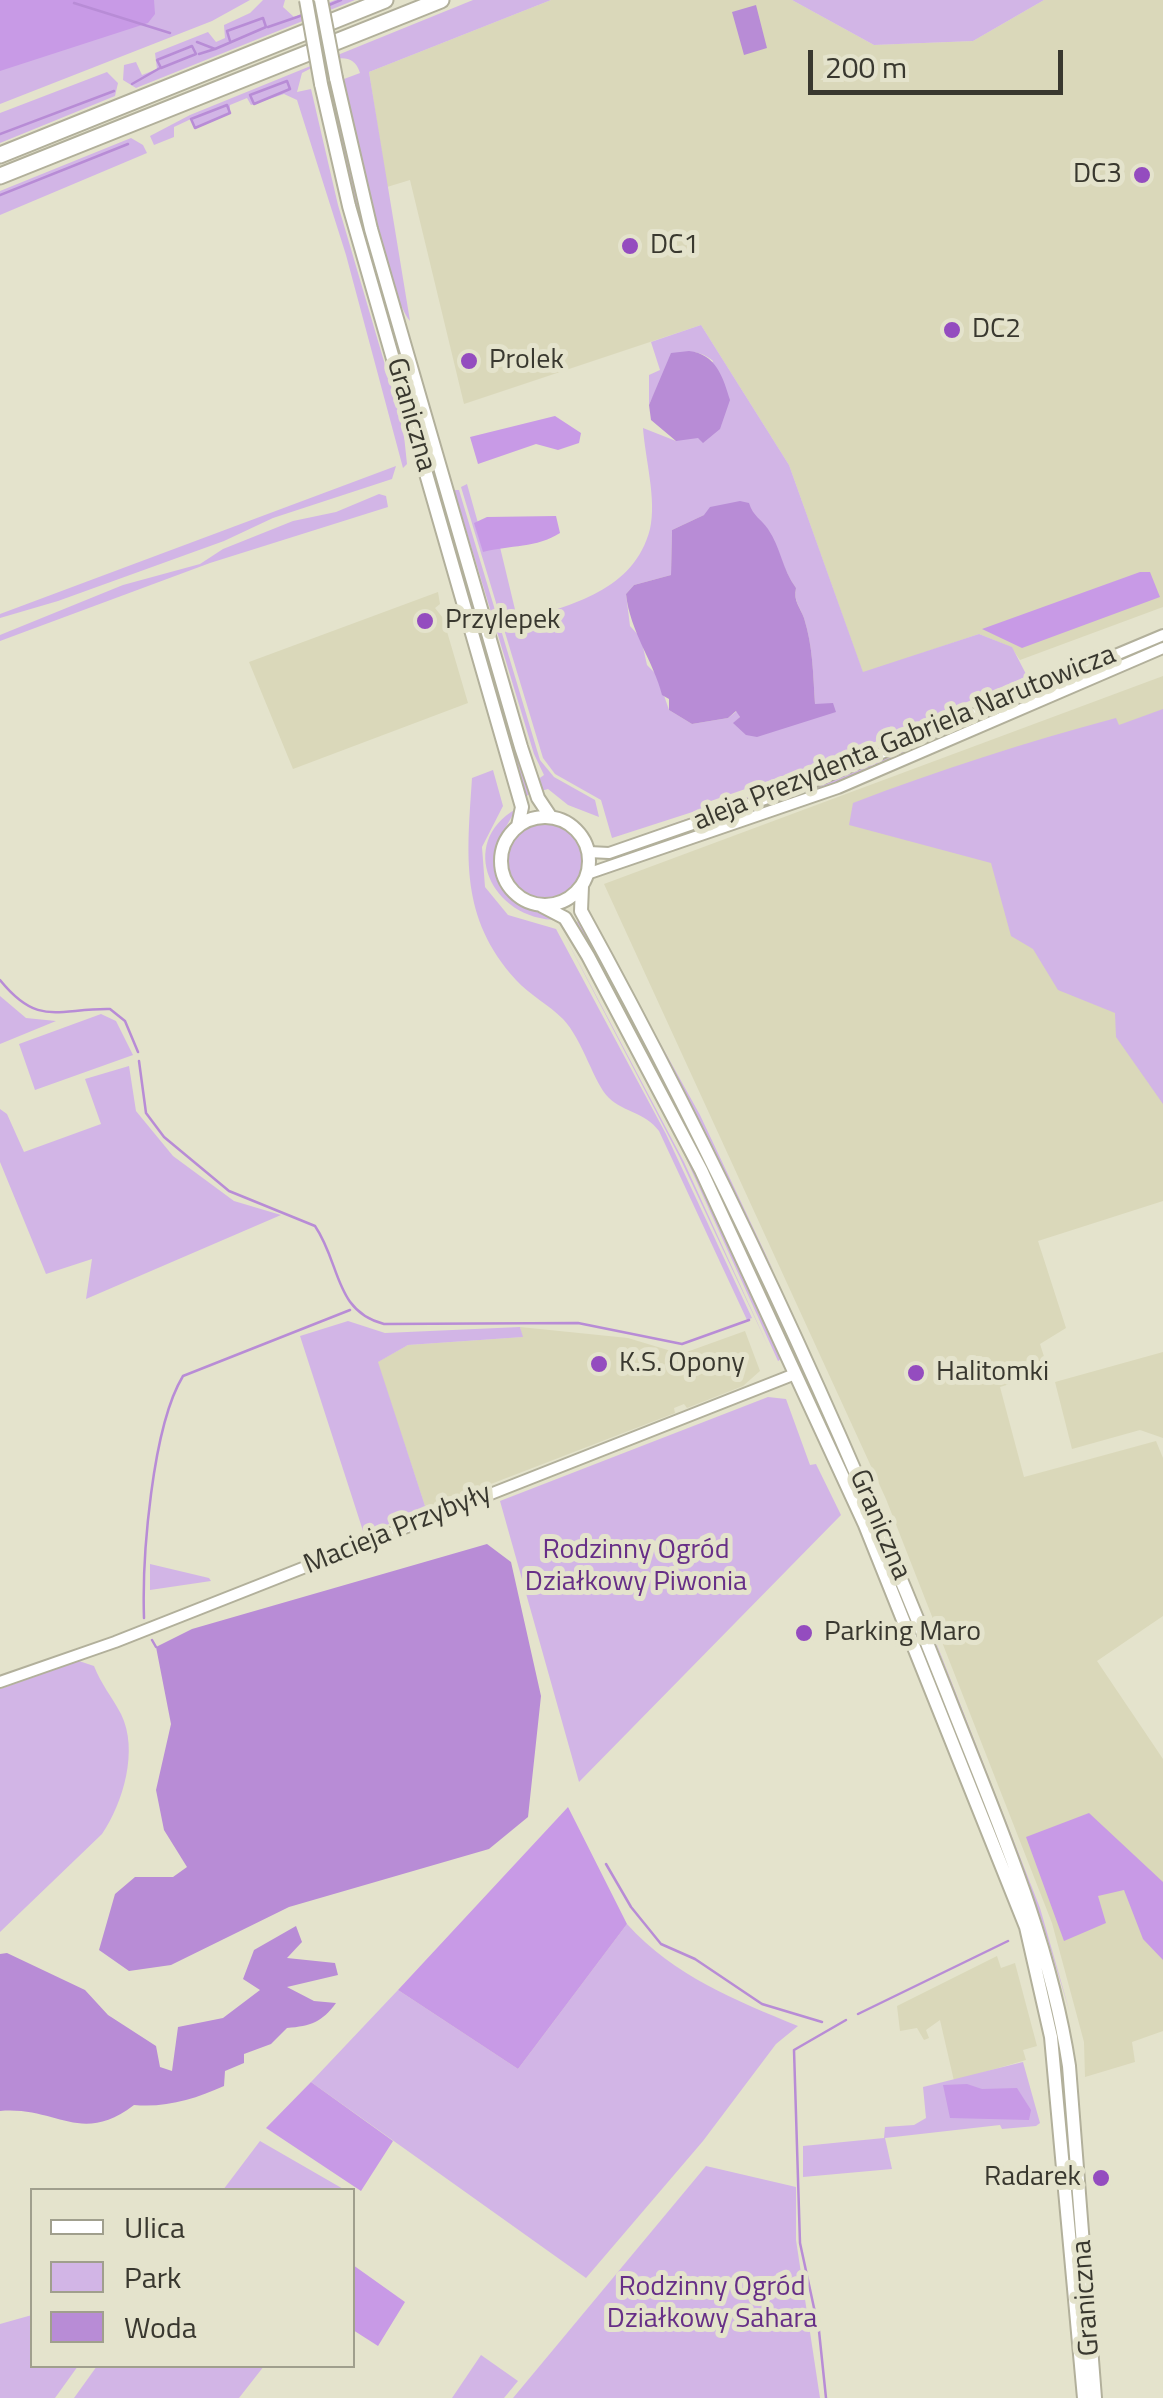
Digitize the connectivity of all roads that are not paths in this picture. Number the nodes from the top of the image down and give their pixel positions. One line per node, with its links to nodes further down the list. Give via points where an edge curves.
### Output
1 (306, 0): 10 (main road, Graniczna, bridge, via 349,206 522,807)
2 (321, 0): 9 (main road, Graniczna, bridge, via 371,228 521,746)
3 (385, 0): 5 (highway)
4 (441, 0): 6 (highway)
5 (0, 154)
6 (0, 176)
7 (1163, 635): 11 (street, aleja Prezydenta Gabriela Narutowicza, via 808,784 605,854)
8 (1163, 648): 12 (street, aleja Prezydenta Gabriela Narutowicza, via 838,788)
9 (550, 816): 10 (main road); 11 (main road, via 579,832)
10 (518, 826): 13 (main road, via 502,852 504,878 522,900)
11 (589, 852): 12 (main road)
12 (584, 880): 13 (main road, via 564,901); 16 (main road, Graniczna, via 581,911 708,1149 872,1504 1034,1916 1061,2013)
13 (542, 906): 14 (main road, Graniczna, via 565,918 612,1001 701,1170)
14 (795, 1374): 15 (street, Macieja Przybyły); 17 (main road, Graniczna, via 898,1602 1026,1927 1051,2037)
15 (0, 1682)
16 (1080, 2198): 17 (street); 19 (main road, Graniczna)
17 (1064, 2199): 18 (main road, Graniczna)
18 (1084, 2398)
19 (1095, 2398)

